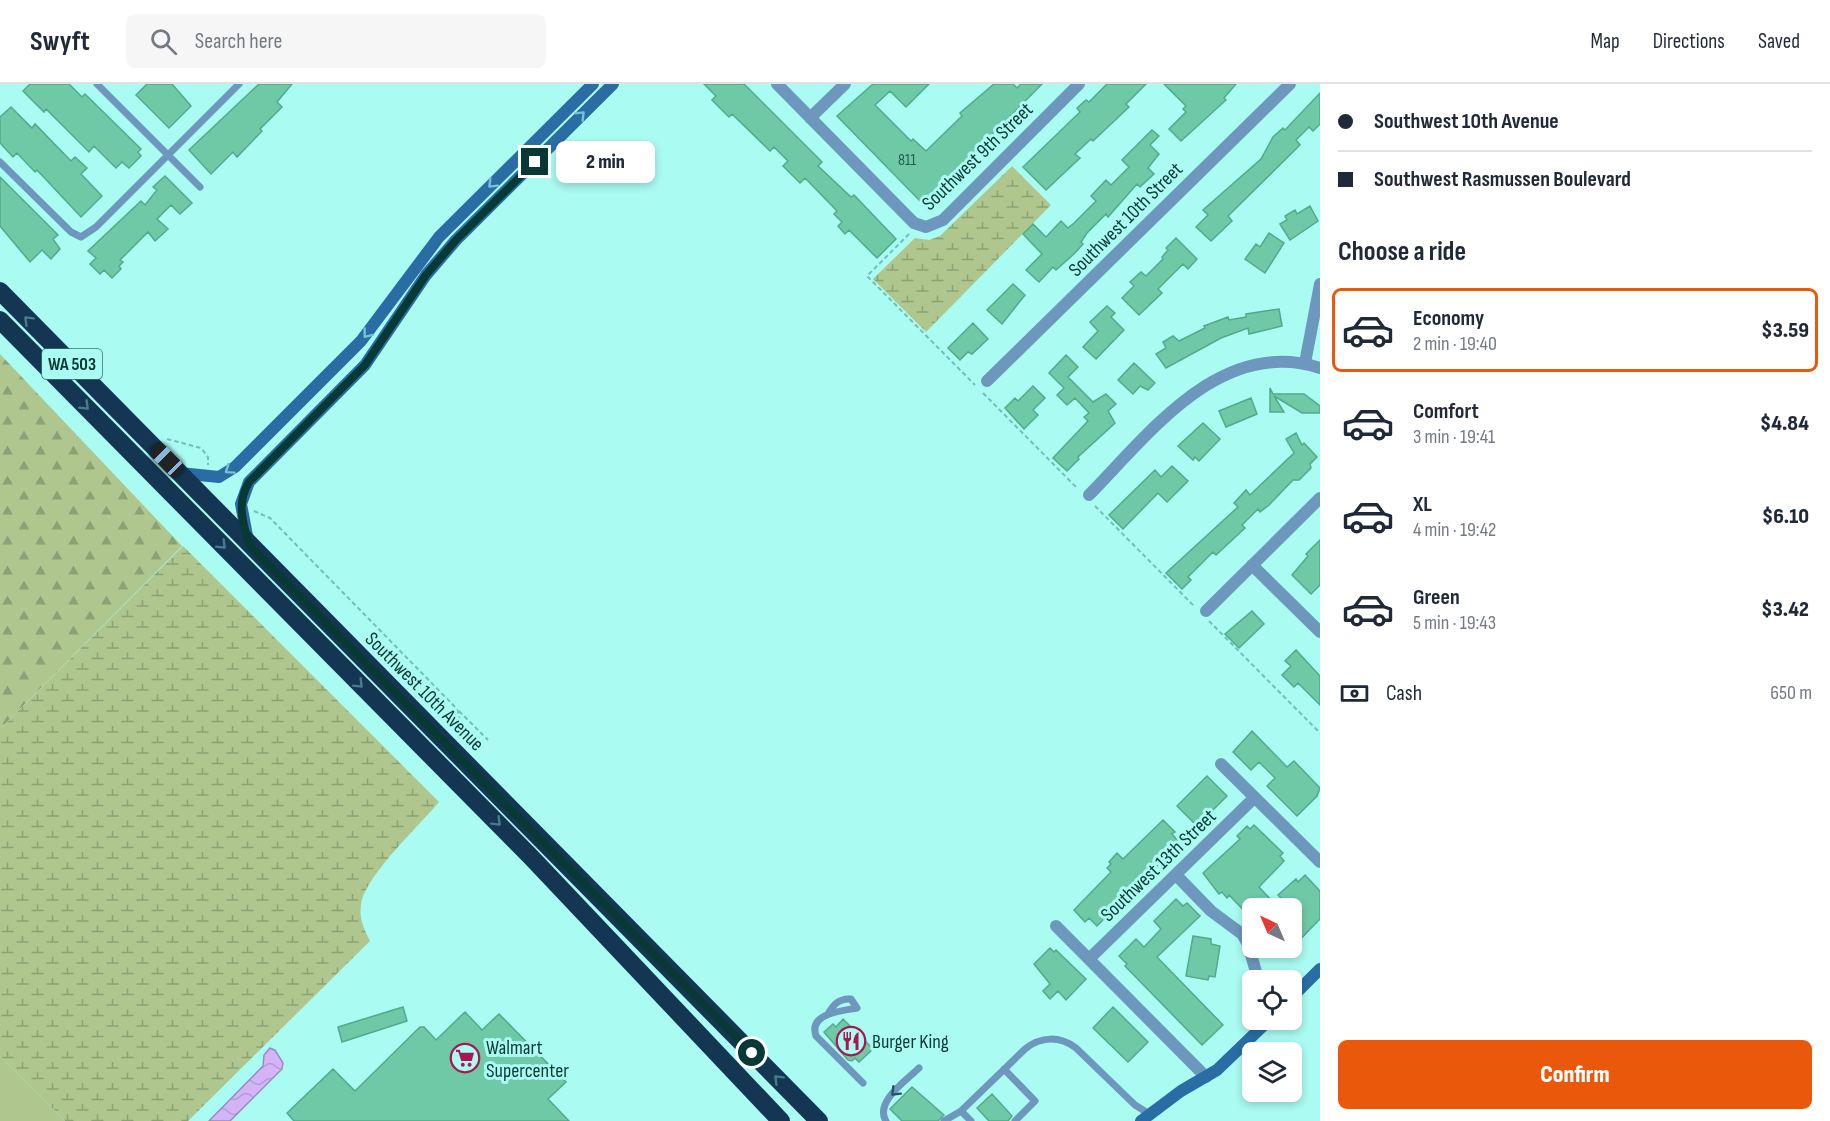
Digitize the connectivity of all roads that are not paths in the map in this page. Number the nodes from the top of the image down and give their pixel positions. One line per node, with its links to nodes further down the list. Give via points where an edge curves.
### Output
1 (97, 84): 10 (lane)
2 (239, 84): 10 (lane)
3 (593, 84): 19 (street, one-way to 19, via 439,237 362,341 235,467 219,477)
4 (613, 84): 22 (street, one-way to 4, via 241,504 249,482 365,365 426,275 456,240)
5 (777, 84): 9 (street)
6 (844, 84): 9 (street)
7 (1079, 84): 9 (street, Southwest 9th Street, via 943,220 922,226)
8 (1290, 84): 18 (street, Southwest 10th Street)
9 (810, 118)
10 (168, 155): 11 (lane, via 81,237 71,232); 12 (lane)
11 (0, 162)
12 (200, 187)
13 (1320, 284): 16 (street)
14 (0, 291): 19 (highway, Southwest 10th Avenue / WA 503, one-way to 14)
15 (0, 320): 43 (highway, WA 503, one-way to 43, via 531,856)
16 (1305, 363): 17 (street); 20 (street, via 1247,365 1191,394)
17 (1320, 368)
18 (987, 381)
19 (179, 472): 22 (highway, Southwest 10th Avenue / WA 503)
20 (1089, 495)
21 (1320, 498): 23 (street)
22 (249, 545): 44 (highway, Southwest 10th Avenue / WA 503, one-way to 22)
23 (1252, 565): 24 (street); 25 (street)
24 (1206, 611)
25 (1320, 633)
26 (1221, 764): 27 (street)
27 (1254, 798): 28 (street); 29 (street, Southwest 13th Street)
28 (1320, 862)
29 (1176, 875): 31 (street, Southwest 13th Street); 33 (street, via 1211,911 1242,934)
30 (1056, 926): 31 (street)
31 (1089, 960): 39 (street)
32 (1320, 969): 34 (street)
33 (1255, 970)
34 (1302, 988)
35 (828, 1014): 35 (lane, via 857,1008 851,999 846,999 836,1003); 40 (lane, via 816,1024 816,1036)
36 (1258, 1030): 39 (street)
37 (919, 1068): 45 (lane, one-way to 45, via 885,1103 882,1112)
38 (1004, 1069): 41 (lane); 42 (lane, via 1037,1041 1064,1041); 48 (lane, via 1035,1101)
39 (1206, 1077): 42 (street, via 1181,1091)
40 (863, 1083)
41 (961, 1111): 46 (lane); 47 (lane)
42 (1149, 1119)
43 (781, 1121)
44 (819, 1121)
45 (886, 1121)
46 (944, 1121)
47 (971, 1121)
48 (1015, 1121)

